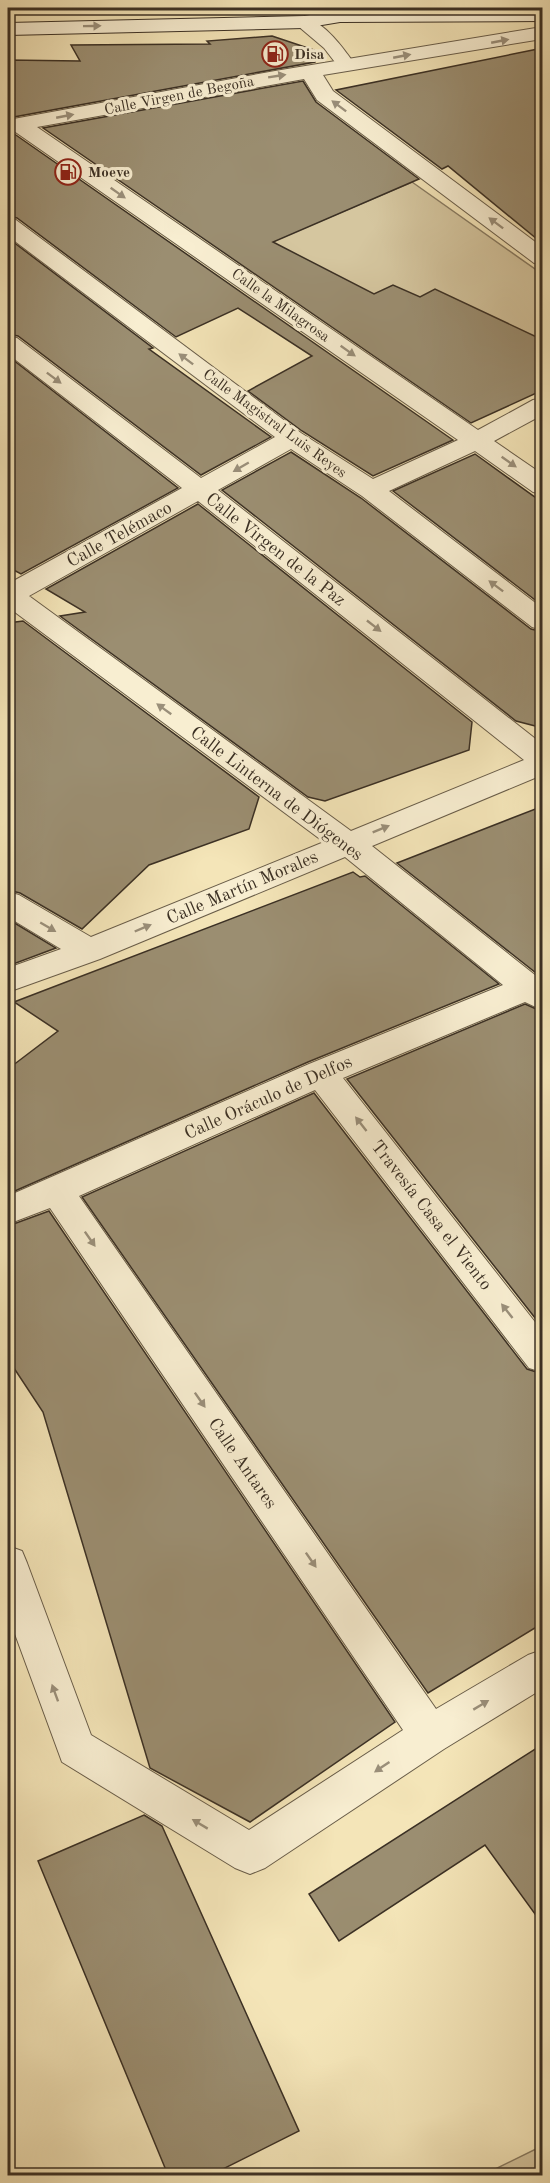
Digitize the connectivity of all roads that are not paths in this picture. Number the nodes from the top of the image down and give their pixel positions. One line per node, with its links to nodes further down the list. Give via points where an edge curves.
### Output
1 (379, 11): 2 (street); 3 (street, via 340,16)
2 (437, 11): 4 (street)
3 (298, 15): 6 (street, one-way to 3); 9 (lane)
4 (475, 15): 5 (street); 8 (street, via 475,26)
5 (543, 15)
6 (8, 29)
7 (543, 33): 8 (street, Calle Virgen de Begoña, one-way to 7)
8 (456, 46): 9 (street, Calle Virgen de Begoña, one-way to 8)
9 (347, 66): 10 (street, Calle Virgen de Begoña)
10 (310, 72): 11 (street, Calle Virgen de Begoña, one-way to 10); 13 (street, one-way to 10, via 325,95)
11 (13, 125): 17 (street, Calle la Milagrosa, one-way to 17)
12 (8, 225): 16 (street, Calle Magistral Luis Reyes, one-way to 12)
13 (543, 258)
14 (8, 343): 19 (street, Calle Virgen de la Paz, one-way to 19)
15 (543, 405): 17 (street)
16 (292, 438): 19 (street, Calle Telémaco, one-way to 19); 20 (street, Calle Magistral Luis Reyes)
17 (477, 440): 18 (street, Calle la Milagrosa, one-way to 18); 20 (street)
18 (543, 486)
19 (201, 490): 21 (street, Calle Telémaco); 23 (street, Calle Virgen de la Paz, one-way to 23)
20 (371, 490): 22 (street, Calle Magistral Luis Reyes, one-way to 20)
21 (8, 594): 25 (street, Calle Linterna de Diógenes, one-way to 21)
22 (543, 621)
23 (543, 759)
24 (543, 764): 25 (street, Calle Martín Morales, one-way to 24)
25 (347, 843): 27 (street, Calle Martín Morales, one-way to 25); 29 (street, Calle Linterna de Diógenes)
26 (8, 903): 27 (street, one-way to 27)
27 (89, 951): 28 (street, Calle Martín Morales)
28 (8, 980)
29 (536, 992): 30 (street, Calle Oráculo de Delfos)
30 (321, 1073): 31 (street, Calle Oráculo de Delfos); 33 (street, Travesía Casa el Viento, one-way to 30)
31 (57, 1191): 32 (street, Calle Oráculo de Delfos); 36 (street, Calle Antares, one-way to 36)
32 (8, 1210)
33 (543, 1357)
34 (8, 1563): 36 (street, one-way to 34, via 250,1854 75,1748)
35 (543, 1668): 36 (street, one-way to 35)
36 (430, 1735)

